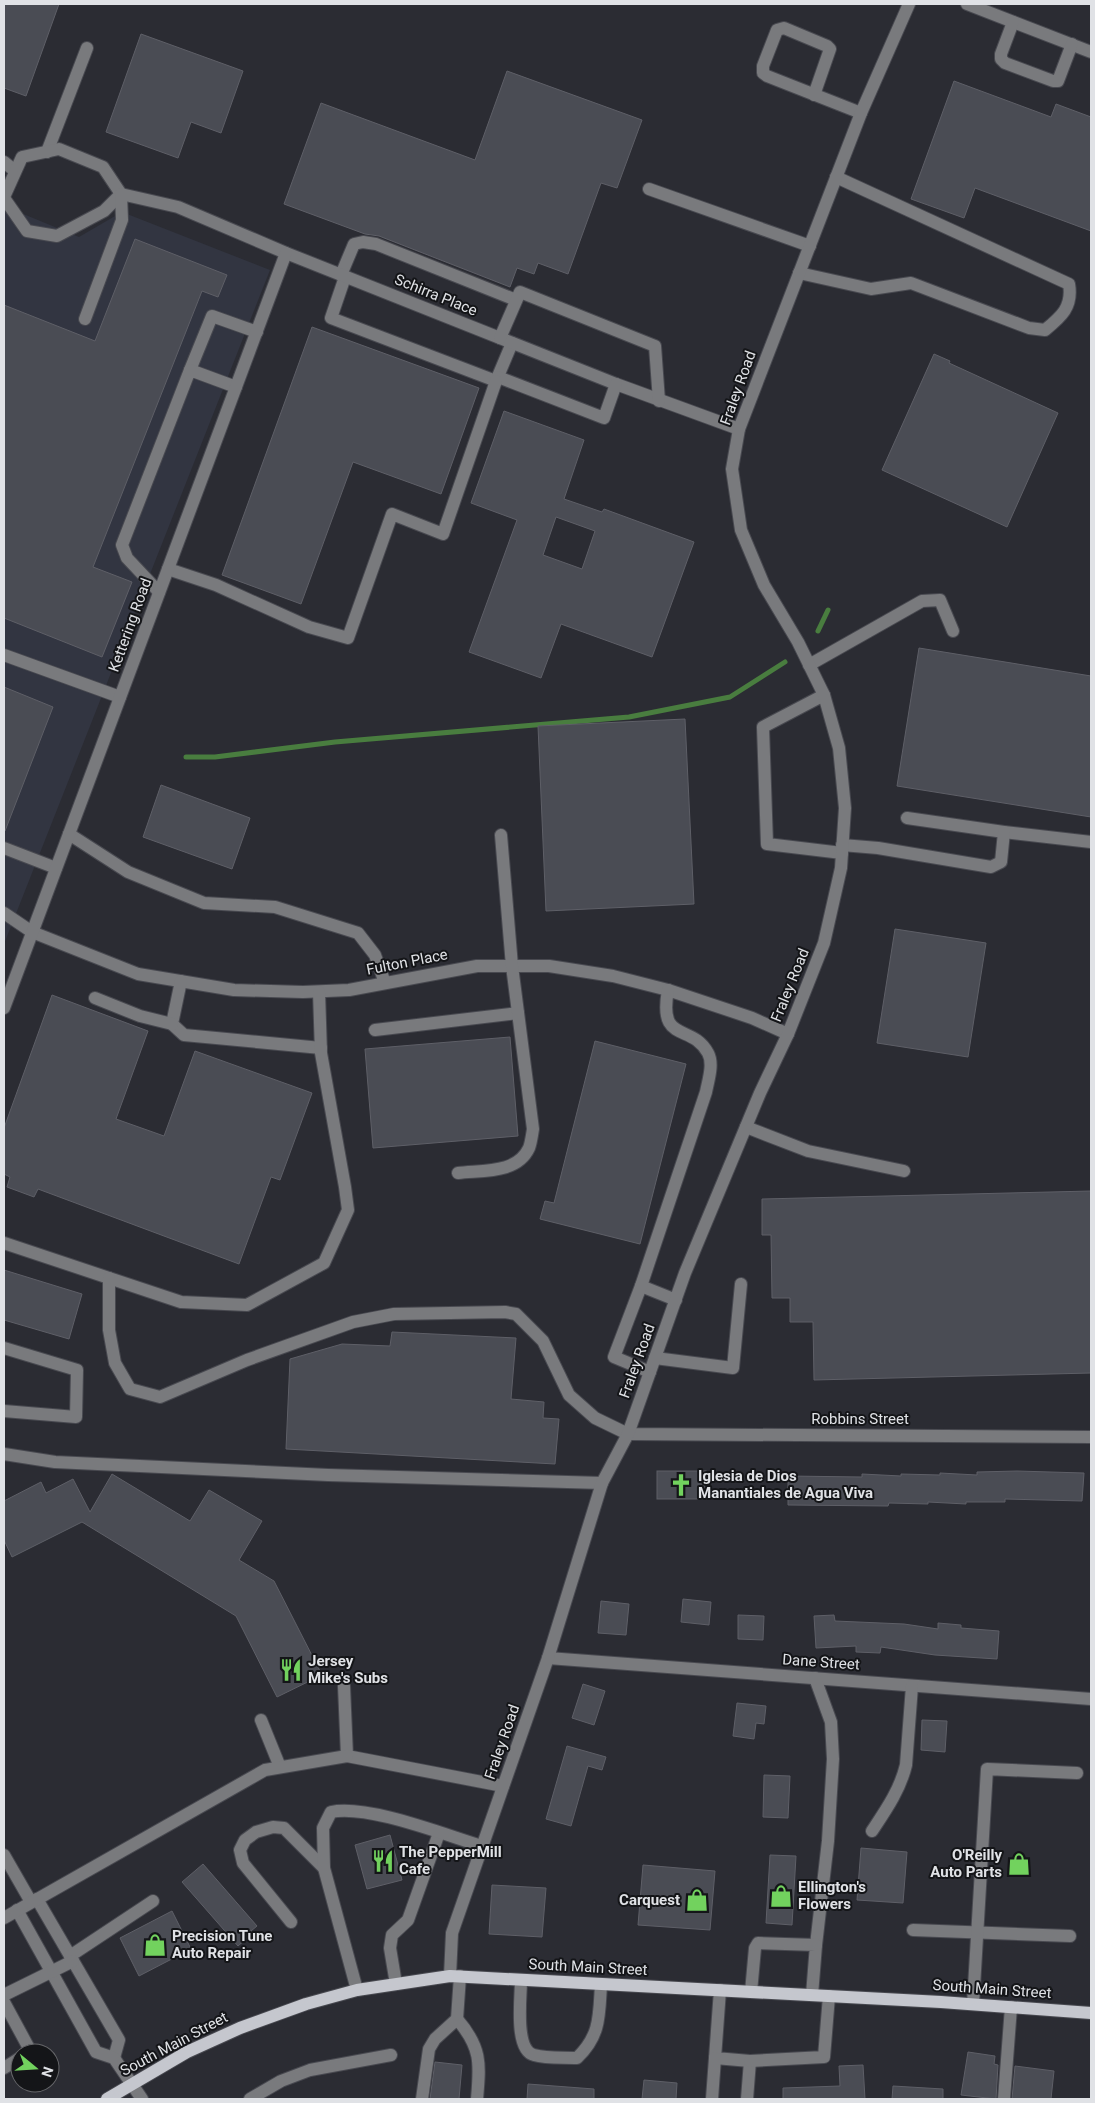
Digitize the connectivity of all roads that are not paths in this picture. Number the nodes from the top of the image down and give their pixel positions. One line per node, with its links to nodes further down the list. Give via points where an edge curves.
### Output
1 (909, 4): 8 (street, Fraley Road)
2 (967, 4): 3 (street)
3 (1013, 22): 4 (street); 4 (street, via 1001,60 1053,81 1058,81)
4 (1072, 44): 6 (street)
5 (87, 48): 9 (street)
6 (1091, 52)
7 (814, 95): 7 (street, via 763,73 780,28 830,49); 8 (street)
8 (861, 113): 12 (street, Fraley Road)
9 (47, 152): 11 (street, via 22,157); 14 (street, via 59,149 104,167)
10 (4, 162): 11 (street)
11 (16, 171): 15 (street)
12 (836, 178): 17 (street, Fraley Road); 19 (street, via 1069,284 1071,296 1062,317 1045,330 1029,328 911,283 871,289)
13 (649, 189): 17 (street)
14 (120, 194): 16 (street, via 104,211 57,236 27,231); 18 (street, Schirra Place, via 178,208); 22 (street, via 122,220)
15 (4, 198): 16 (street)
16 (8, 215)
17 (810, 246): 19 (street, Fraley Road)
18 (286, 253): 20 (street, Schirra Place); 23 (street, Kettering Road)
19 (799, 273): 30 (street, Fraley Road)
20 (343, 276): 21 (street, via 354,244 363,242 376,244); 24 (street, Schirra Place); 26 (street, via 331,318)
21 (516, 300): 24 (street); 29 (street, via 520,292 655,346)
22 (84, 319)
23 (257, 332): 25 (street, via 212,316); 28 (street, Kettering Road)
24 (506, 340): 26 (street); 27 (street, Schirra Place)
25 (190, 370): 28 (street); 32 (street, via 122,545 127,558)
26 (497, 379): 27 (street, via 604,418); 31 (street, via 444,534 392,514 348,638 309,626 216,585)
27 (616, 384): 29 (street, Schirra Place)
28 (236, 387): 31 (street, Kettering Road)
29 (659, 401): 30 (street, Schirra Place)
30 (739, 429): 35 (street, Fraley Road, via 732,469 741,530 764,586)
31 (168, 569): 32 (street, Kettering Road)
32 (159, 592): 37 (street, Kettering Road)
33 (953, 631): 35 (street, via 940,600 922,601)
34 (4, 655): 37 (street)
35 (809, 665): 36 (street, Fraley Road)
36 (824, 695): 44 (street, Fraley Road, via 839,748 845,808); 44 (street, via 763,727 767,844)
37 (120, 697): 40 (street, Kettering Road)
38 (906, 818): 39 (street)
39 (1004, 832): 42 (street); 44 (street, via 1001,862 991,867 878,848)
40 (69, 834): 45 (street, Kettering Road); 50 (street, via 128,872 204,903 275,907 358,933 375,956)
41 (501, 835): 48 (street)
42 (1091, 842)
43 (4, 848): 45 (street)
44 (842, 849): 58 (street, Fraley Road, via 841,868 824,943)
45 (56, 868): 47 (street, Kettering Road)
46 (4, 913): 47 (street, Fulton Place)
47 (32, 932): 49 (street, Fulton Place, via 138,974); 54 (street, Kettering Road)
48 (512, 966): 50 (street, Fulton Place, via 477,966); 51 (street, Fulton Place, via 549,966 613,976); 55 (street)
49 (181, 981): 52 (street, Fulton Place, via 234,990); 56 (street)
50 (385, 983): 52 (street, Fulton Place)
51 (668, 990): 58 (street, Fulton Place, via 752,1018); 66 (street, via 665,1008 668,1021 709,1054 711,1068 706,1092)
52 (319, 992): 59 (street)
53 (95, 998): 56 (street, via 140,1016)
54 (4, 1008)
55 (518, 1012): 57 (street); 62 (street, via 533,1129 529,1148 519,1163 510,1167)
56 (172, 1024): 59 (street, via 184,1035)
57 (374, 1030)
58 (788, 1034): 60 (street, Fraley Road)
59 (321, 1048): 64 (street, via 348,1210 324,1263 247,1305 181,1302)
60 (746, 1127): 61 (street, via 808,1151); 67 (street, Fraley Road)
61 (904, 1171)
62 (458, 1173)
63 (4, 1243): 64 (street)
64 (109, 1278): 72 (street, via 110,1330 116,1363 130,1389 160,1397 247,1360 353,1322 394,1314 505,1312 516,1314 543,1340 569,1395 595,1418)
65 (741, 1284): 69 (street, via 733,1368)
66 (641, 1286): 67 (street); 70 (street, via 614,1357)
67 (676, 1300): 69 (street, Fraley Road)
68 (4, 1348): 71 (street, via 77,1370 76,1417)
69 (655, 1358): 70 (street, Fraley Road)
70 (650, 1372): 72 (street, Fraley Road)
71 (4, 1411)
72 (628, 1434): 73 (street, Robbins Street); 75 (street, Fraley Road)
73 (1091, 1437)
74 (4, 1454): 75 (street, via 64,1462 328,1475)
75 (602, 1483): 76 (street, Fraley Road)
76 (548, 1658): 77 (street, Dane Street); 85 (street, Fraley Road)
77 (815, 1678): 79 (street, Dane Street); 99 (street, via 831,1722 833,1759)
78 (344, 1686): 82 (street)
79 (912, 1686): 80 (street, Dane Street); 86 (street, via 903,1777)
80 (1091, 1700)
81 (261, 1720): 83 (street)
82 (347, 1756): 83 (street); 85 (street)
83 (280, 1767): 91 (street, via 265,1770)
84 (1077, 1773): 97 (street, via 987,1769)
85 (503, 1786): 88 (street, Fraley Road)
86 (872, 1831)
87 (439, 1833): 88 (street); 90 (street, via 353,1811 331,1812 324,1828); 104 (street, via 408,1920 392,1935 390,1948)
88 (482, 1846): 102 (street, Fraley Road, via 452,1934)
89 (4, 1855): 91 (street)
90 (324, 1868): 95 (street, via 284,1828 273,1827 256,1832 245,1840 240,1850 243,1863); 106 (street)
91 (34, 1900): 93 (street); 100 (street)
92 (154, 1901): 100 (street)
93 (17, 1910): 94 (street); 101 (street)
94 (4, 1918)
95 (290, 1922)
96 (913, 1930): 97 (street)
97 (977, 1933): 98 (street); 113 (street)
98 (1070, 1936)
99 (816, 1945): 108 (street, via 758,1943); 110 (street)
100 (72, 1959): 101 (street); 119 (street, via 119,2040)
101 (52, 1973): 109 (street); 119 (street, via 96,2052)
102 (455, 1976): 103 (main road, South Main Street); 104 (main road, South Main Street); 116 (street, Fraley Road)
103 (522, 1980): 105 (main road, South Main Street); 105 (street, via 521,2038 525,2050 533,2055 577,2058 594,2038)
104 (396, 1984): 106 (main road, South Main Street)
105 (601, 1984): 107 (main road, South Main Street)
106 (357, 1990): 122 (main road, South Main Street, via 240,2028 187,2052)
107 (720, 1990): 108 (main road, South Main Street); 120 (street)
108 (751, 1992): 110 (main road, South Main Street)
109 (4, 1995)
110 (812, 1995): 111 (main road, South Main Street)
111 (829, 1996): 113 (main road, South Main Street); 121 (street, via 824,2057)
112 (4, 2002): 117 (street)
113 (973, 2004): 114 (main road, South Main Street)
114 (1012, 2007): 115 (main road, South Main Street); 130 (street)
115 (1091, 2012)
116 (457, 2019): 126 (street, via 429,2049); 127 (street, via 467,2031 480,2063)
117 (27, 2043)
118 (391, 2055): 125 (street, via 310,2070 280,2081)
119 (114, 2058): 122 (street)
120 (715, 2058): 121 (street); 128 (street)
121 (750, 2061): 129 (street)
122 (131, 2084): 123 (main road, South Main Street); 124 (street)
123 (107, 2099)
124 (142, 2099)
125 (250, 2099)
126 (422, 2099)
127 (477, 2099)
128 (712, 2099)
129 (747, 2099)
130 (1004, 2099)

